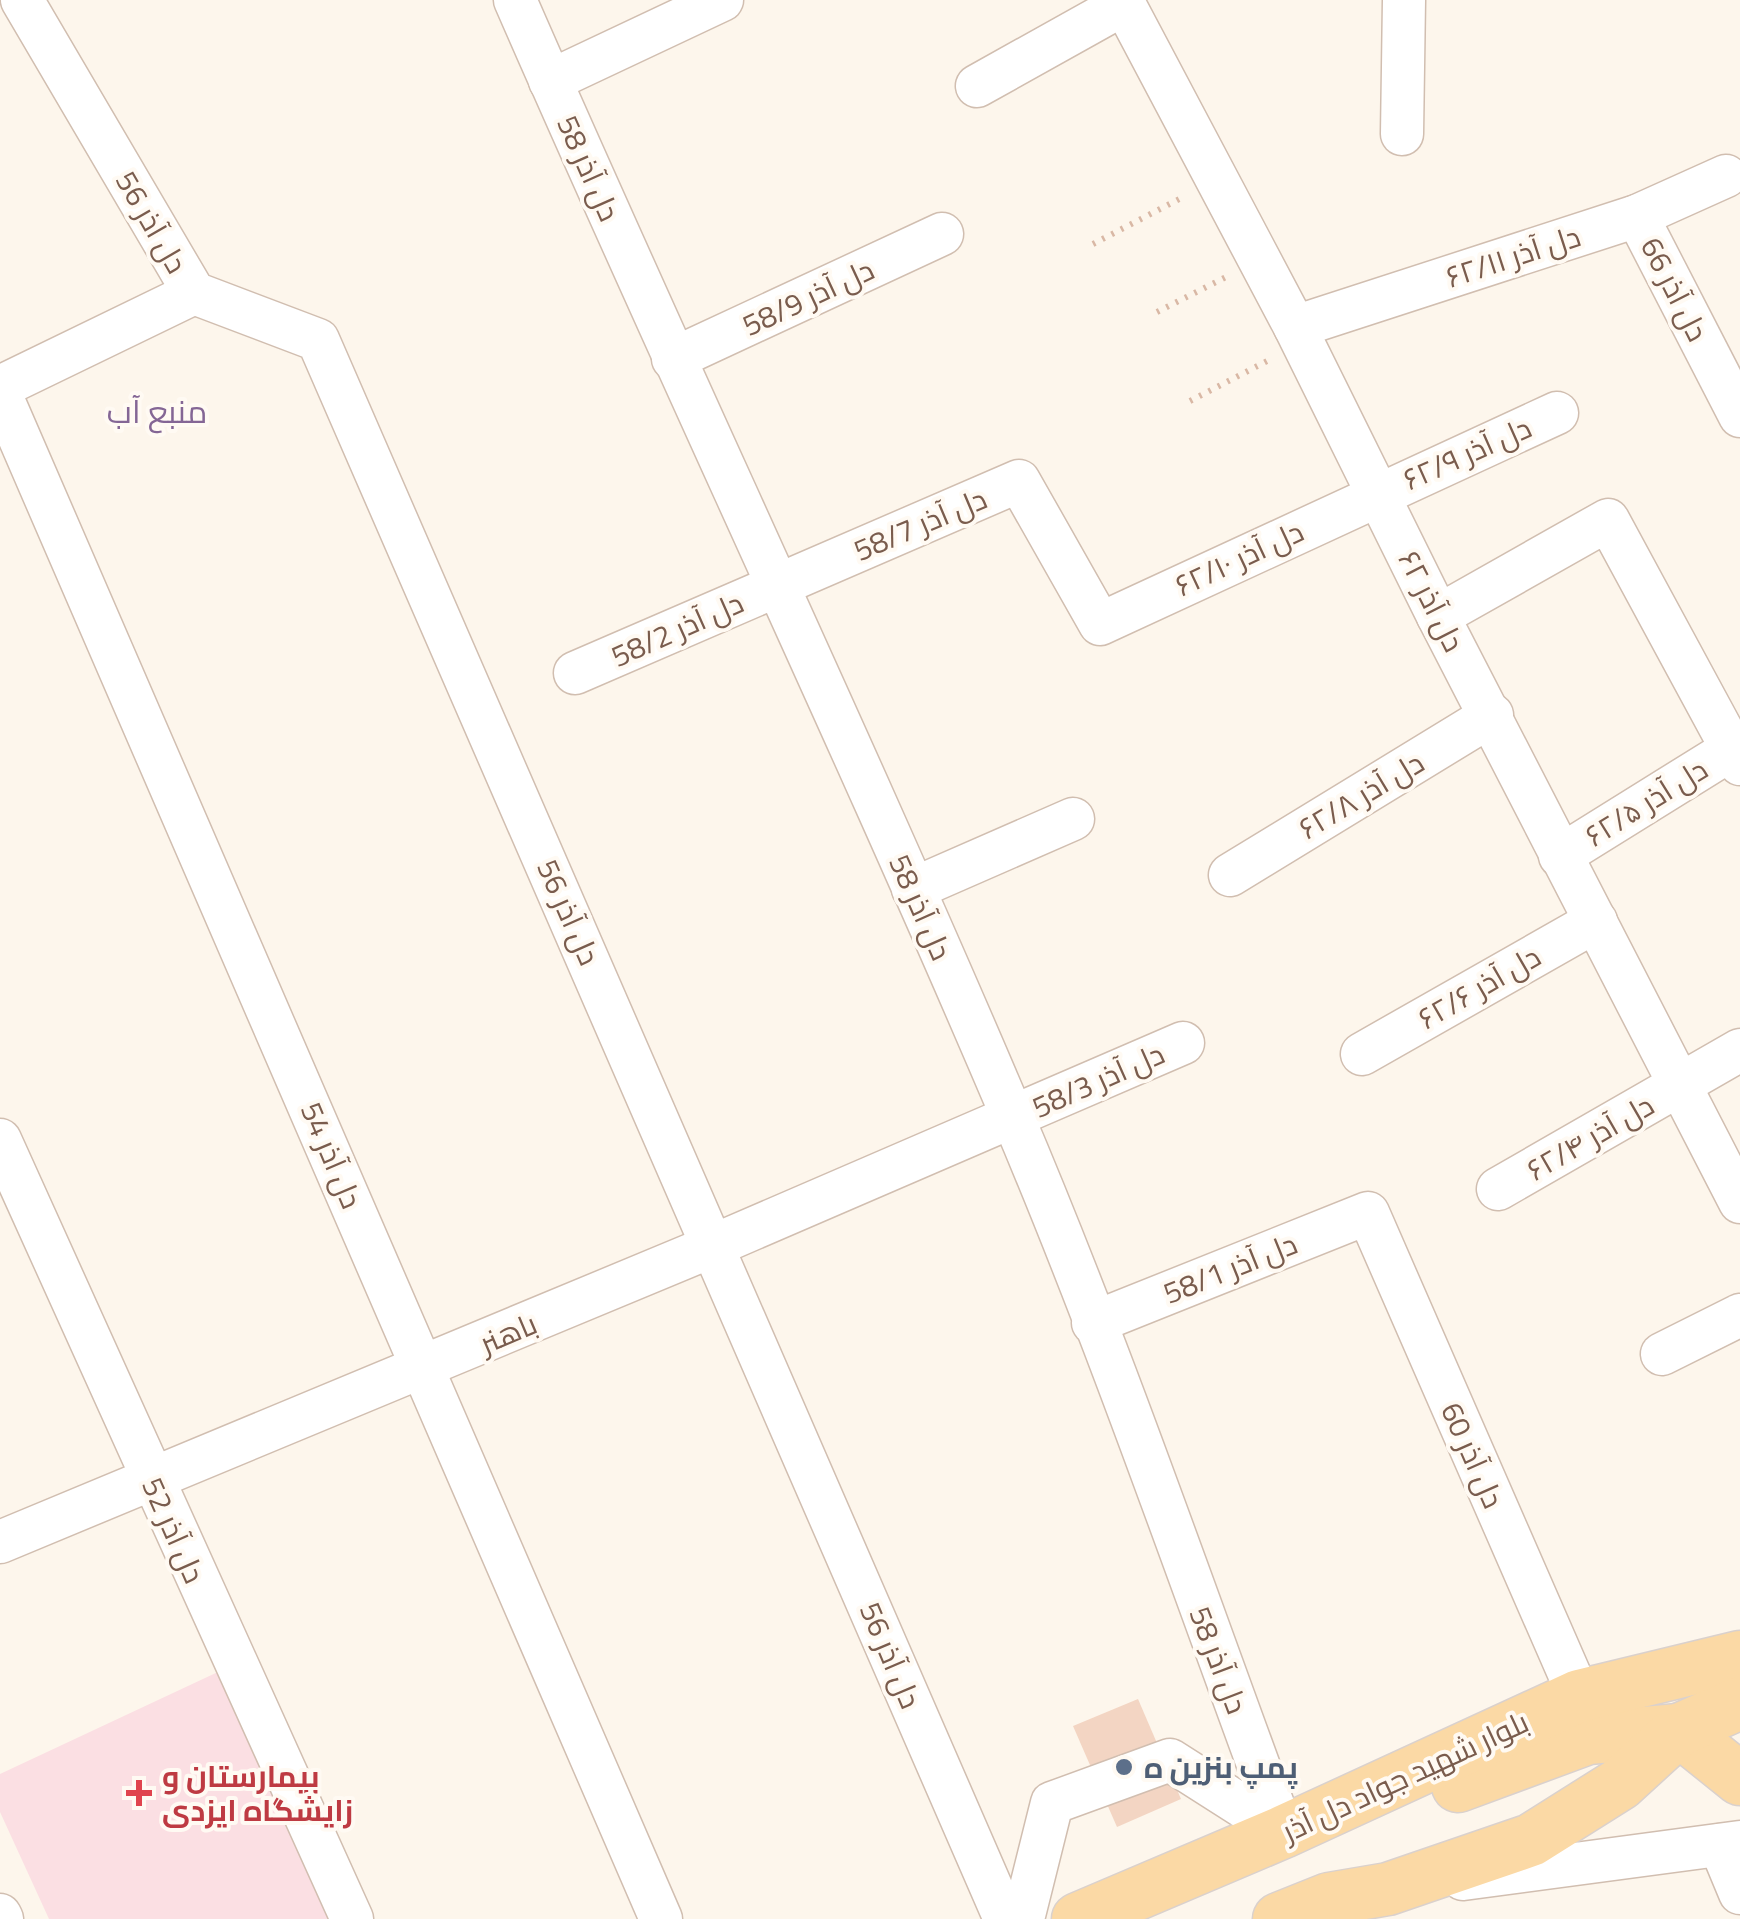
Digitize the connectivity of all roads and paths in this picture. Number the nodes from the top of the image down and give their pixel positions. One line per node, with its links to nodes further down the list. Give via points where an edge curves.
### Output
1 (22, 0): 15 (street, دل آذر 56)
2 (514, 0): 6 (street, دل آذر 58)
3 (722, 0): 6 (street)
4 (1404, 0): 8 (street)
5 (1124, 2): 7 (street); 10 (street, دل آذر ۶۲)
6 (550, 82): 18 (street, دل آذر 58)
7 (977, 86)
8 (1402, 134)
9 (1726, 176): 11 (street, دل آذر ۶۲/۱۱)
10 (1216, 179): 13 (path); 14 (street, دل آذر ۶۲)
11 (1637, 216): 17 (street, دل آذر ۶۲/۱۱); 22 (street, دل آذر 66)
12 (942, 234): 18 (street, دل آذر 58/9)
13 (1092, 244)
14 (1260, 260): 16 (path); 17 (street, دل آذر ۶۲)
15 (194, 293): 19 (street); 44 (street, دل آذر 56, via 318,340)
16 (1157, 312)
17 (1299, 335): 20 (path); 23 (street, دل آذر ۶۲)
18 (673, 359): 24 (street, دل آذر 58)
19 (0, 390): 48 (street, دل آذر 54)
20 (1190, 402)
21 (1556, 413): 23 (street, دل آذر ۶۲/۹)
22 (1740, 416)
23 (1378, 492): 25 (street, دل آذر ۶۲); 26 (street, دل آذر ۶۲/۱۰)
24 (779, 584): 26 (street, دل آذر 58/7, via 1019,481); 27 (street, دل آذر 58/2); 33 (street, دل آذر 58)
25 (1438, 616): 28 (street, دل آذر ۶۲); 29 (street, via 1608,520)
26 (1100, 624)
27 (576, 674)
28 (1492, 715): 31 (street, دل آذر ۶۲); 32 (street, دل آذر ۶۲/۸)
29 (1736, 756): 31 (street, دل آذر ۶۲/۵)
30 (1074, 819): 33 (street)
31 (1560, 856): 34 (street, دل آذر ۶۲)
32 (1230, 875)
33 (913, 889): 39 (street, دل آذر 58)
34 (1596, 921): 37 (street, دل آذر ۶۲/۶); 38 (street, دل آذر ۶۲)
35 (1183, 1043): 39 (street, دل آذر 58/3)
36 (1740, 1050): 38 (street, دل آذر ۶۲/۴)
37 (1362, 1054)
38 (1682, 1084): 41 (street, دل آذر ۶۲/۴); 42 (street, دل آذر ۶۲)
39 (1013, 1118): 44 (street, باهنر); 46 (street, دل آذر 58)
40 (0, 1140): 49 (street, دل آذر 52)
41 (1498, 1189)
42 (1740, 1202)
43 (1368, 1213): 46 (street, دل آذر 58/1); 52 (street, دل آذر 60)
44 (715, 1246): 48 (street, باهنر); 65 (street, دل آذر 56)
45 (1740, 1315): 47 (street)
46 (1093, 1323): 57 (street, دل آذر 58)
47 (1662, 1354)
48 (424, 1368): 49 (street, باهنر); 64 (street, دل آذر 54)
49 (151, 1480): 50 (street, باهنر); 63 (street, دل آذر 52)
50 (0, 1542)
51 (1740, 1657): 52 (main road, بلوار شهید جواد دل آذر)
52 (1579, 1696): 57 (main road, بلوار شهید جواد دل آذر)
53 (1740, 1703): 54 (main road)
54 (1679, 1730): 55 (main road, via 1588,1738); 56 (main road); 58 (main road, via 1620,1784)
55 (1500, 1770): 57 (main road, via 1410,1805); 58 (main road, via 1522,1770 1540,1782 1548,1802 1545,1823)
56 (1740, 1779)
57 (1284, 1832): 66 (street, via 1170,1760 1052,1804); 67 (main road, بلوار شهید جواد دل آذر)
58 (1531, 1840): 60 (main road)
59 (1730, 1843): 60 (street); 61 (street)
60 (1388, 1889): 62 (main road)
61 (1740, 1892)
62 (1333, 1909): 68 (main road)
63 (352, 1919)
64 (661, 1919)
65 (1005, 1919)
66 (1023, 1919)
67 (1078, 1919)
68 (1279, 1919)

